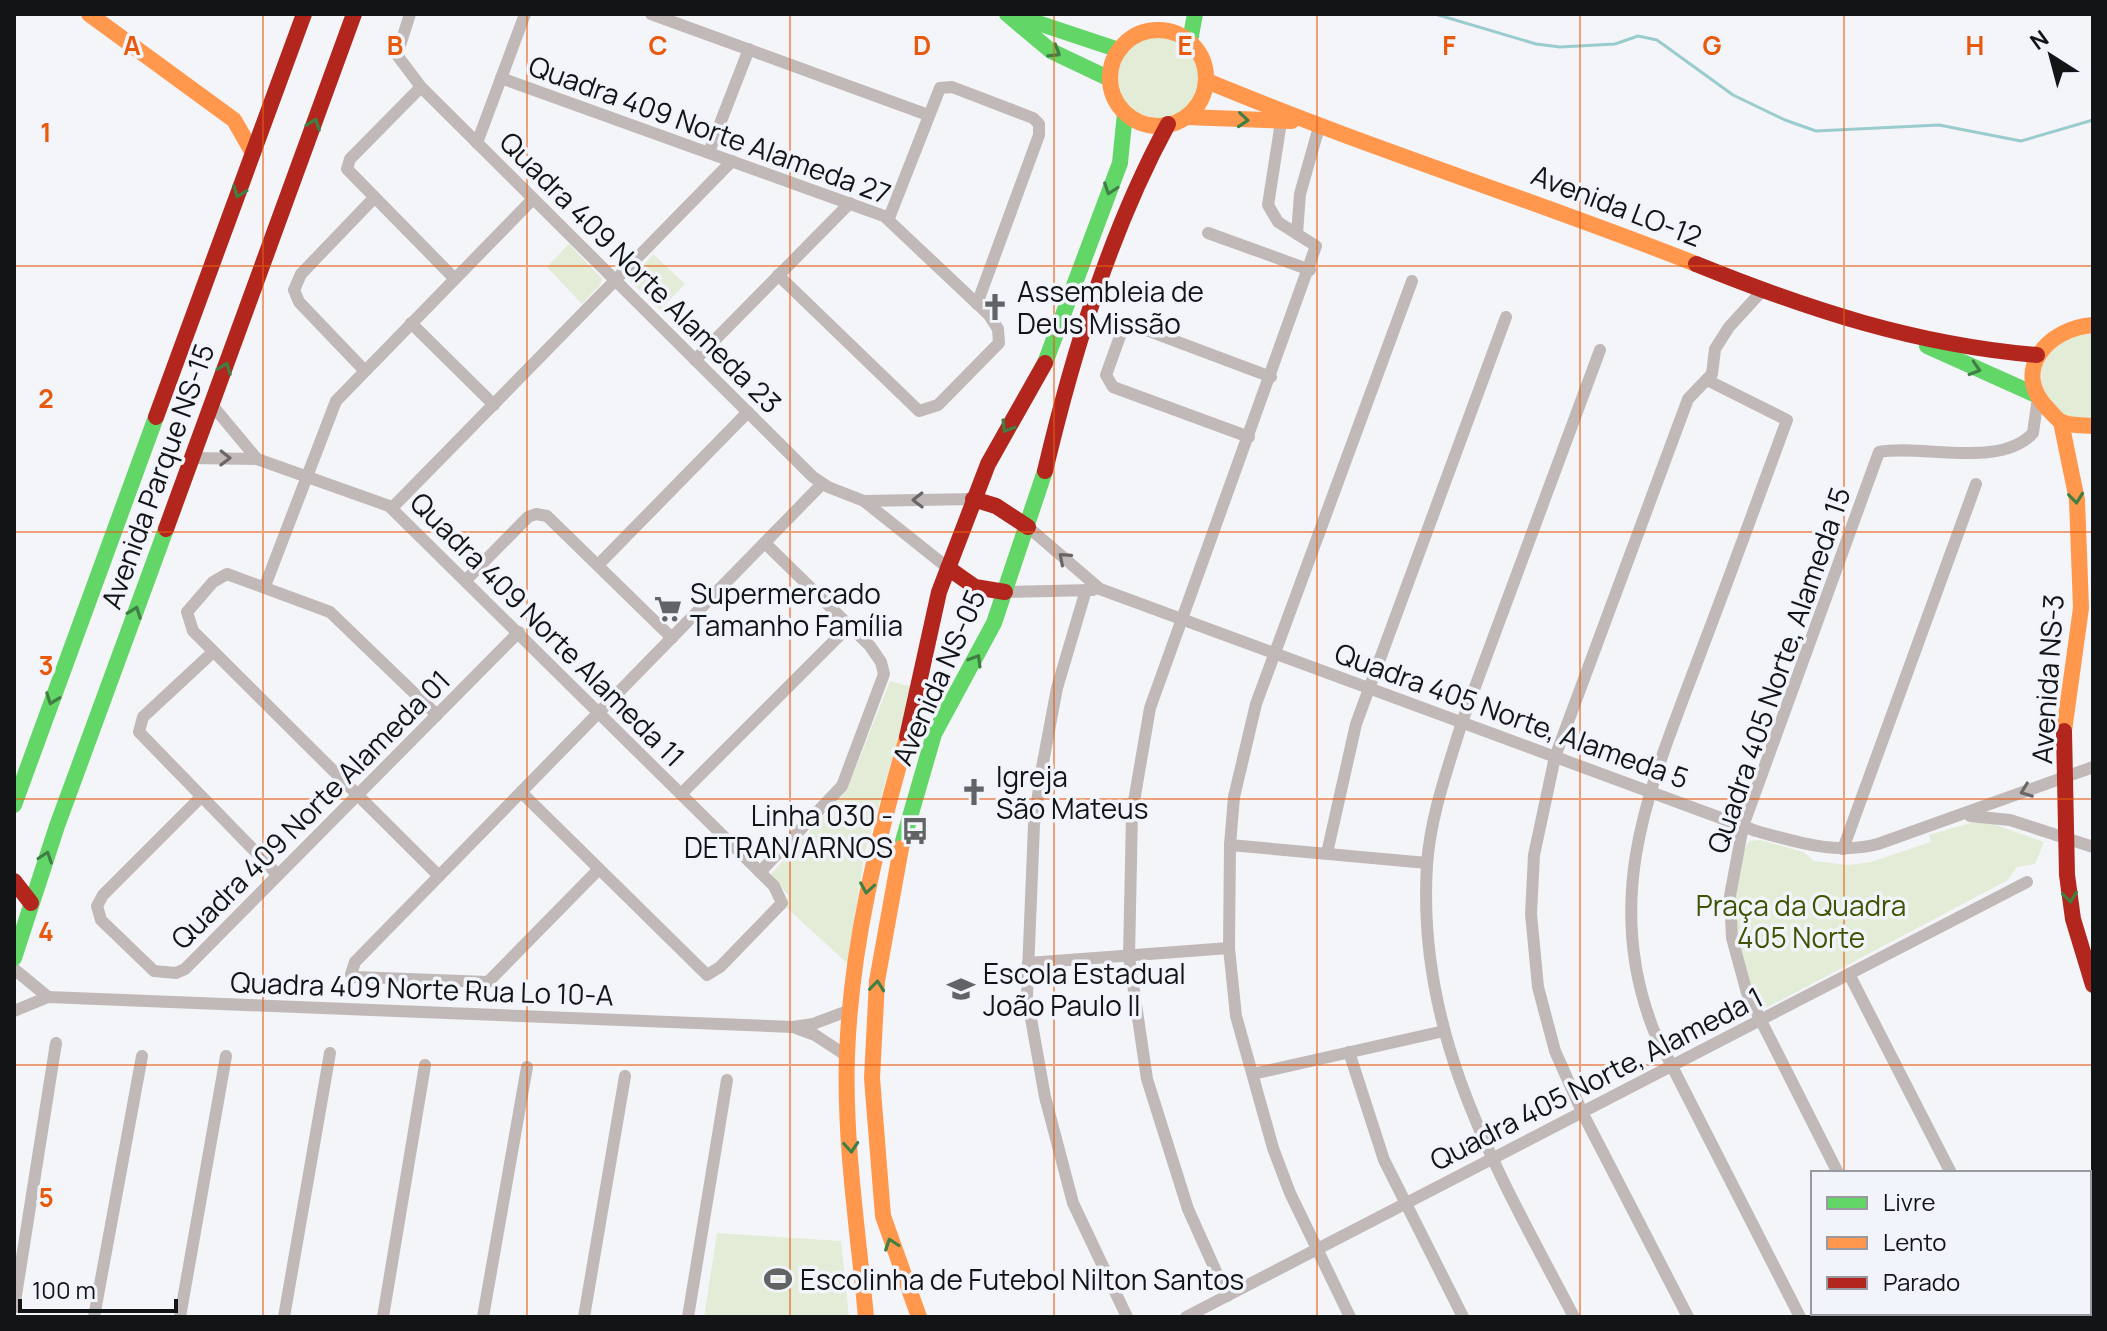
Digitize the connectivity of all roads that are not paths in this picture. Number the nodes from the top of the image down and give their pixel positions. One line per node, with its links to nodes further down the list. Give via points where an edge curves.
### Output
1 (89, 14): 22 (street)
2 (304, 14): 18 (street, Avenida Parque NS-15)
3 (354, 14): 55 (street, Avenida Parque NS-15, one-way to 3)
4 (410, 14): 17 (street, Quadra 409 Norte Alameda 23, via 398,58)
5 (525, 14): 14 (street)
6 (651, 14): 12 (street)
7 (1009, 14): 13 (street); 15 (street, one-way to 15, via 1051,51)
8 (1163, 14): 10 (street)
9 (1195, 14): 11 (street)
10 (1153, 30): 11 (street); 13 (street, via 1128,40)
11 (1190, 41): 16 (street, via 1200,52)
12 (749, 49): 20 (street); 28 (street)
13 (1119, 50): 15 (street)
14 (501, 78): 27 (street); 28 (street, Quadra 409 Norte Alameda 27)
15 (1110, 79): 19 (street)
16 (1207, 81): 21 (street, via 1197,107); 23 (street, Avenida LO-12)
17 (421, 87): 27 (street, Quadra 409 Norte Alameda 23); 31 (street, via 347,166)
18 (268, 112): 22 (street, via 251,121); 29 (street, Avenida Parque NS-15)
19 (1125, 113): 25 (street, via 1144,124); 66 (street, Avenida NS-05, one-way to 66, via 1120,163 1044,365)
20 (928, 115): 34 (street); 43 (street, via 936,93 952,87 1039,124)
21 (1186, 117): 24 (street, Avenida LO-12, one-way to 24); 25 (street)
22 (234, 120): 29 (street)
23 (1299, 121): 24 (street, Avenida LO-12); 26 (street, Avenida LO-12)
24 (1281, 122): 36 (street, via 1268,205 1278,222)
25 (1168, 124): 69 (street, Avenida NS-05, via 1144,168 1069,369)
26 (1319, 127): 36 (street, via 1300,194); 42 (street, Avenida LO-12, via 1517,195)
27 (477, 143): 32 (street, Quadra 409 Norte Alameda 23)
28 (709, 152): 30 (street, Quadra 409 Norte Alameda 27)
29 (253, 153): 96 (street, Avenida Parque NS-15, one-way to 96)
30 (732, 161): 33 (street, Quadra 409 Norte Alameda 27); 40 (street)
31 (374, 198): 39 (street); 51 (street, via 301,274 295,295)
32 (533, 199): 39 (street); 40 (street, Quadra 409 Norte Alameda 23)
33 (850, 203): 34 (street, Quadra 409 Norte Alameda 27); 38 (street)
34 (889, 218): 43 (street, Quadra 409 Norte Alameda 27)
35 (1208, 233): 37 (street)
36 (1297, 234): 37 (street, via 1316,246)
37 (1310, 270): 52 (street)
38 (778, 275): 43 (street, Quadra 409 Norte Alameda 27, via 913,408 925,411 938,405 995,348 999,333); 50 (street)
39 (455, 279): 45 (street)
40 (616, 281): 50 (street, Quadra 409 Norte Alameda 23); 56 (street)
41 (1412, 281): 83 (street)
42 (1762, 291): 47 (street, Avenida LO-12); 53 (street, via 1715,349)
43 (977, 304)
44 (1506, 317): 84 (street)
45 (411, 323): 51 (street); 56 (street)
46 (2093, 325): 49 (street, via 2060,330)
47 (1916, 339): 49 (street, Avenida LO-12, via 1994,354); 54 (street, Avenida LO-12, one-way to 54)
48 (1600, 350): 87 (street)
49 (2037, 355): 54 (street)
50 (695, 360): 57 (street, Quadra 409 Norte Alameda 23)
51 (365, 371): 63 (street, via 331,408)
52 (1271, 377): 60 (street); 60 (street, via 1130,324 1123,328 1110,363 1106,375 1113,387)
53 (1707, 380): 88 (street, via 1688,399); 91 (street, via 1787,420)
54 (2037, 396): 58 (street); 98 (street, Quadra 405 Norte, Alameda 15, via 2033,433 2020,444 1963,453 1879,452)
55 (212, 405): 61 (street, Avenida Parque NS-15); 62 (street)
56 (494, 405): 68 (street)
57 (748, 412): 64 (street, Quadra 409 Norte Alameda 23); 71 (street)
58 (2061, 422): 59 (street); 90 (street, Avenida NS-3, one-way to 90, via 2077,500 2081,608 2067,685)
59 (2093, 426)
60 (1249, 437): 78 (street)
61 (192, 458): 62 (street, Quadra 409 Norte Alameda 11, one-way to 62); 111 (street, Avenida Parque NS-15, one-way to 61)
62 (257, 459): 63 (street, Quadra 409 Norte Alameda 11)
63 (306, 475): 68 (street, Quadra 409 Norte Alameda 11); 74 (street)
64 (822, 484): 67 (street, Quadra 409 Norte Alameda 23); 70 (street)
65 (1976, 484): 102 (street)
66 (973, 499): 67 (street, Quadra 409 Norte Alameda 23, one-way to 67); 69 (street, via 996,506); 72 (street, Avenida NS-05)
67 (864, 501): 72 (street, Quadra 409 Norte Alameda 23)
68 (392, 508): 73 (street, Quadra 409 Norte Alameda 11)
69 (1028, 527): 75 (street, one-way to 69); 77 (street, Avenida NS-05)
70 (765, 543): 79 (street); 81 (street)
71 (598, 565): 73 (street, via 547,516 536,514); 81 (street)
72 (948, 568): 77 (street, via 975,587); 120 (street, Avenida NS-05, one-way to 120, via 873,856)
73 (466, 580): 80 (street, Quadra 409 Norte Alameda 11)
74 (265, 586): 82 (street, via 222,575 191,604 191,629); 86 (street, via 330,612)
75 (1100, 589): 76 (street); 78 (street, Quadra 405 Norte, Alameda 5)
76 (1086, 590): 77 (street); 115 (street, via 1057,688 1041,773)
77 (1005, 592): 153 (street, Avenida NS-05, one-way to 77, via 887,1235 880,1199 872,1078 877,981 898,857 923,769)
78 (1183, 620): 83 (street, Quadra 405 Norte, Alameda 5); 113 (street, via 1150,708 1132,813)
79 (849, 626): 93 (street); 106 (street, via 876,654 883,681 842,786)
80 (519, 632): 85 (street, Quadra 409 Norte Alameda 11); 86 (street, Quadra 409 Norte Alameda 01)
81 (672, 638): 85 (street)
82 (213, 652): 94 (street); 95 (street, via 143,717 138,728)
83 (1275, 654): 84 (street, Quadra 405 Norte, Alameda 5); 100 (street, via 1245,749)
84 (1369, 688): 87 (street, Quadra 405 Norte, Alameda 5); 103 (street, via 1344,769)
85 (599, 712): 92 (street); 93 (street, Quadra 409 Norte Alameda 11)
86 (437, 715): 94 (street, Quadra 409 Norte Alameda 01)
87 (1462, 722): 88 (street, Quadra 405 Norte, Alameda 5); 104 (street)
88 (1555, 757): 91 (street, Quadra 405 Norte, Alameda 5); 137 (street, via 1534,855 1531,929 1547,1028)
89 (2093, 767): 90 (street, Quadra 405 Norte, Alameda 5)
90 (2065, 776): 97 (street, Quadra 405 Norte, Alameda 5, one-way to 97); 99 (street, Avenida NS-3)
91 (1650, 791): 98 (street, Quadra 405 Norte, Alameda 5); 132 (street, via 1633,865 1631,927 1646,1010)
92 (521, 792): 105 (street); 108 (street)
93 (681, 794): 106 (street, Quadra 409 Norte Alameda 11)
94 (357, 795): 107 (street, Quadra 409 Norte Alameda 01); 108 (street)
95 (201, 797): 107 (street); 107 (street, Quadra 409 Norte Alameda 01, via 102,896 97,908 101,920 150,969 179,972)
96 (14, 805)
97 (1959, 816): 99 (street, Quadra 405 Norte, Alameda 5, via 1996,817); 102 (street, Quadra 405 Norte, Alameda 5, via 1878,844)
98 (1743, 826): 102 (street, Quadra 405 Norte, Alameda 5); 122 (street, Quadra 405 Norte, Alameda 15, via 1732,882 1731,925 1738,968)
99 (2068, 841): 101 (street, Quadra 405 Norte, Alameda 5); 118 (street, Avenida NS-3, one-way to 118, via 2073,919)
100 (1230, 845): 103 (street); 112 (street)
101 (2093, 847)
102 (1843, 849)
103 (1327, 853): 104 (street)
104 (1427, 863): 124 (street, via 1432,956)
105 (599, 869): 106 (street, Quadra 409 Norte Alameda 11, via 707,975 776,911 782,898); 108 (street, via 488,982 355,977 350,971 355,962)
106 (760, 872)
107 (278, 875)
108 (439, 876)
109 (14, 881): 111 (street)
110 (2027, 882): 117 (street, Quadra 405 Norte, Alameda 1)
111 (31, 903): 114 (street, Avenida Parque NS-15)
112 (1229, 948): 113 (street); 134 (street, via 1236,1016)
113 (1129, 957): 115 (street); 143 (street, via 1160,1130)
114 (14, 958)
115 (1028, 963): 154 (street, via 1027,996 1045,1097 1073,1203)
116 (14, 969): 119 (street)
117 (1849, 974): 122 (street, Quadra 405 Norte, Alameda 1); 140 (street)
118 (2093, 985)
119 (48, 997): 121 (street, Quadra 409 Norte Rua Lo 10-A); 123 (street, Quadra 409 Norte Rua Lo 10-A)
120 (850, 1010): 123 (street, Quadra 409 Norte Rua Lo 10-A); 130 (street, Avenida NS-05)
121 (14, 1011)
122 (1758, 1021): 132 (street, Quadra 405 Norte, Alameda 1); 139 (street, Quadra 405 Norte, Alameda 15)
123 (793, 1027): 130 (street, Quadra 409 Norte Rua Lo 10-A)
124 (1444, 1031): 126 (street); 138 (street, via 1461,1089)
125 (56, 1043): 144 (street)
126 (1349, 1052): 134 (street); 141 (street, via 1379,1148)
127 (330, 1053): 147 (street)
128 (142, 1056): 145 (street)
129 (226, 1056): 146 (street)
130 (847, 1056): 152 (street, Avenida NS-05, one-way to 152)
131 (425, 1065): 148 (street)
132 (1671, 1066): 137 (street, Quadra 405 Norte, Alameda 1); 160 (street)
133 (527, 1067): 149 (street)
134 (1253, 1074): 142 (street, via 1273,1148)
135 (625, 1076): 150 (street)
136 (727, 1080): 151 (street)
137 (1582, 1112): 138 (street, Quadra 405 Norte, Alameda 1); 159 (street)
138 (1492, 1159): 141 (street, Quadra 405 Norte, Alameda 1); 158 (street)
139 (1837, 1171)
140 (1950, 1171)
141 (1404, 1204): 142 (street, Quadra 405 Norte, Alameda 1); 157 (street)
142 (1315, 1250): 143 (street, Quadra 405 Norte, Alameda 1); 156 (street)
143 (1227, 1296): 155 (street, Quadra 405 Norte, Alameda 1)
144 (14, 1308)
145 (94, 1317)
146 (180, 1317)
147 (284, 1317)
148 (383, 1317)
149 (483, 1317)
150 (584, 1317)
151 (688, 1317)
152 (866, 1317)
153 (919, 1317)
154 (1127, 1317)
155 (1186, 1317)
156 (1350, 1317)
157 (1463, 1317)
158 (1574, 1317)
159 (1688, 1317)
160 (1800, 1317)

